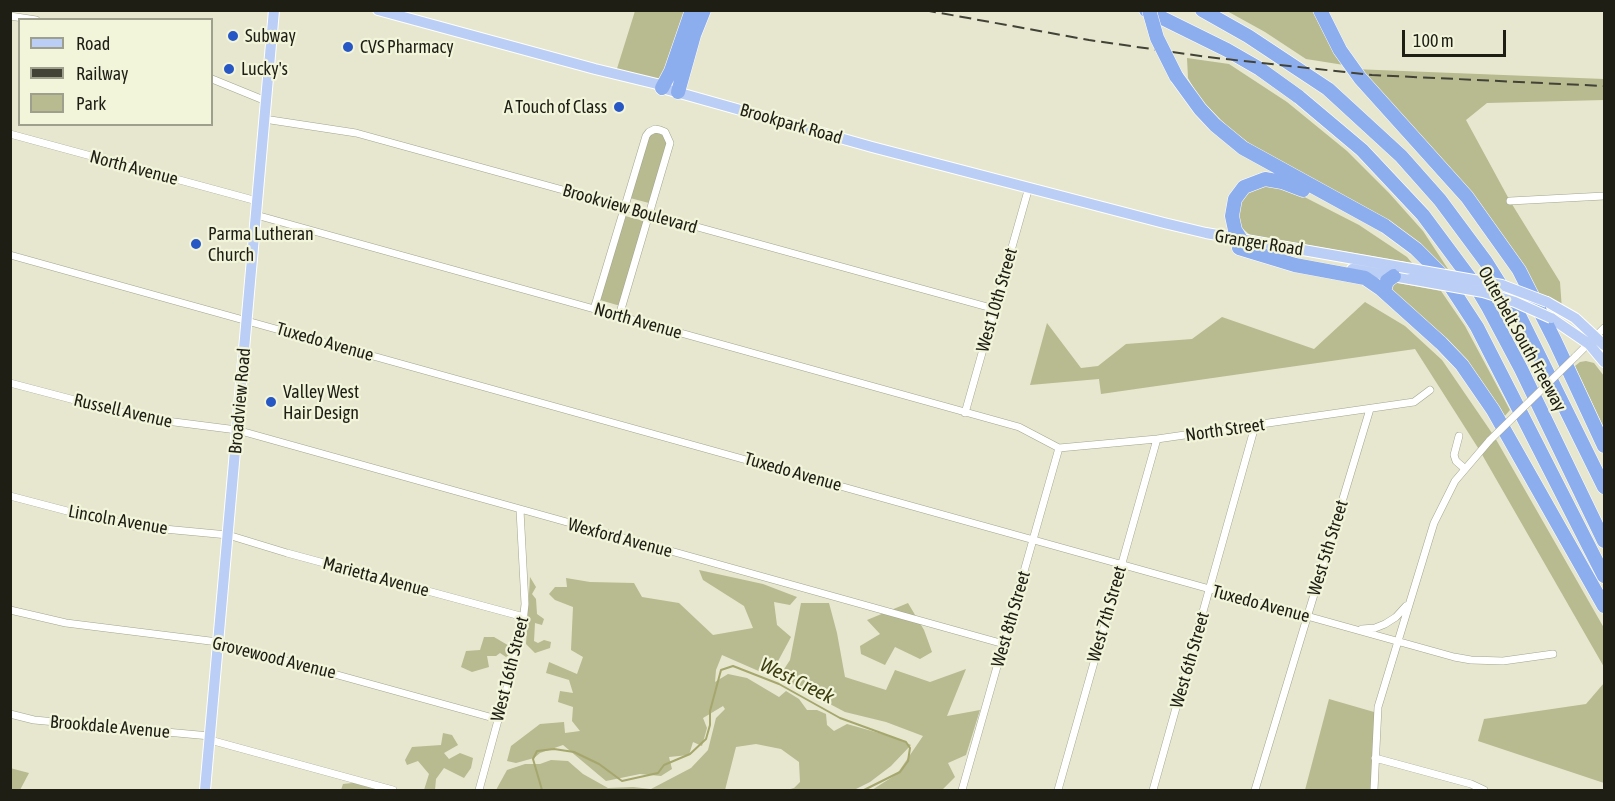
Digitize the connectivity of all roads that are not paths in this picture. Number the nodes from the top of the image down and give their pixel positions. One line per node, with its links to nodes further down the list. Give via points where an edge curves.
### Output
1 (274, 10): 11 (main road, Broadview Road)
2 (378, 10): 9 (main road, Brookpark Road)
3 (692, 10): 9 (highway)
4 (704, 10): 10 (highway)
5 (1148, 10): 21 (highway, bridge, via 1176,76 1215,125 1243,148); 50 (highway, Outerbelt South Freeway, via 1260,69 1299,97 1350,139 1424,215 1488,308)
6 (1202, 10): 45 (highway, Outerbelt South Freeway, via 1328,89 1394,149 1440,200 1514,306)
7 (1320, 10): 42 (highway, via 1340,50 1360,78 1467,197 1514,262)
8 (213, 79): 11 (street)
9 (662, 88): 10 (main road, Brookpark Road)
10 (678, 92): 14 (main road, Brookpark Road)
11 (266, 101): 12 (main road, Broadview Road)
12 (264, 119): 16 (main road, Broadview Road); 18 (street, Brookview Boulevard, via 356,133)
13 (10, 134): 16 (street, North Avenue)
14 (1029, 187): 22 (main road, Brookpark Road); 28 (street, West 10th Street)
15 (1605, 196): 17 (street)
16 (257, 201): 19 (main road, Broadview Road)
17 (1510, 201)
18 (624, 207): 20 (street, Brookview Boulevard); 20 (street, via 646,136 660,130 670,143); 27 (street)
19 (256, 215): 27 (street, North Avenue); 30 (main road, Broadview Road)
20 (650, 215): 28 (street, Brookview Boulevard); 29 (street)
21 (1371, 218): 23 (highway, via 1346,212 1290,184 1265,179 1244,187 1235,199 1233,224); 52 (highway, via 1416,249 1462,303)
22 (1206, 233): 23 (main road, Granger Road)
23 (1240, 243): 25 (main road, Granger Road); 26 (highway, via 1295,265 1360,276)
24 (10, 255): 30 (street, Tuxedo Avenue)
25 (1397, 271): 26 (highway); 31 (main road, Granger Road, bridge, via 1410,279 1483,292); 31 (main road, Granger Road, bridge, via 1502,285 1547,302)
26 (1384, 291): 55 (highway, via 1441,342 1470,376)
27 (594, 309): 29 (street, North Avenue)
28 (995, 309): 37 (street, West 10th Street)
29 (619, 316): 37 (street, North Avenue)
30 (247, 320): 39 (main road, Broadview Road); 49 (street, Tuxedo Avenue)
31 (1596, 336): 32 (main road, Granger Road); 33 (main road, Granger Road); 44 (street, bridge)
32 (1605, 345)
33 (1605, 362)
34 (10, 383): 39 (street, Russell Avenue, via 134,416)
35 (1430, 390): 36 (street, North Street, via 1414,402)
36 (1370, 409): 38 (street, North Street); 57 (street, West 5th Street)
37 (965, 413): 43 (street, North Avenue, via 1020,427)
38 (1256, 426): 41 (street, North Street); 53 (street, West 6th Street)
39 (237, 430): 47 (street, Wexford Avenue); 48 (main road, Broadview Road)
40 (1459, 436): 44 (street, via 1454,455)
41 (1157, 439): 43 (street, North Street); 51 (street, West 7th Street)
42 (1605, 446)
43 (1059, 448): 49 (street, West 8th Street)
44 (1464, 468): 54 (street, via 1435,519)
45 (1605, 487)
46 (10, 496): 48 (street, Lincoln Avenue, via 132,526)
47 (520, 510): 58 (street, West 16th Street); 62 (street, Wexford Avenue)
48 (228, 535): 58 (street, Marietta Avenue); 61 (main road, Broadview Road)
49 (1034, 539): 51 (street, Tuxedo Avenue); 62 (street, West 8th Street)
50 (1605, 541)
51 (1122, 564): 53 (street, Tuxedo Avenue); 72 (street, West 7th Street)
52 (1605, 576)
53 (1210, 590): 57 (street, Tuxedo Avenue); 73 (street, West 6th Street)
54 (1410, 599): 59 (street, via 1385,624); 60 (street)
55 (1605, 606)
56 (10, 610): 61 (street, Grovewood Avenue, via 66,623)
57 (1308, 616): 59 (street, Tuxedo Avenue); 74 (street, West 5th Street)
58 (524, 617): 65 (street, West 16th Street)
59 (1353, 628): 60 (street, Tuxedo Avenue)
60 (1397, 640): 63 (street, Tuxedo Avenue, via 1471,660 1503,661); 67 (street, via 1378,707)
61 (218, 642): 65 (street, Grovewood Avenue); 66 (main road, Broadview Road)
62 (1004, 644): 71 (street, West 8th Street)
63 (1553, 654)
64 (10, 714): 66 (street, Brookdale Avenue, via 34,720)
65 (498, 719): 70 (street, West 16th Street)
66 (210, 738): 68 (main road, Broadview Road); 69 (street, Brookdale Avenue)
67 (1375, 758): 75 (street); 76 (street)
68 (205, 790)
69 (393, 790)
70 (479, 790)
71 (962, 790)
72 (1058, 790)
73 (1153, 790)
74 (1256, 790)
75 (1374, 790)
76 (1484, 790)

